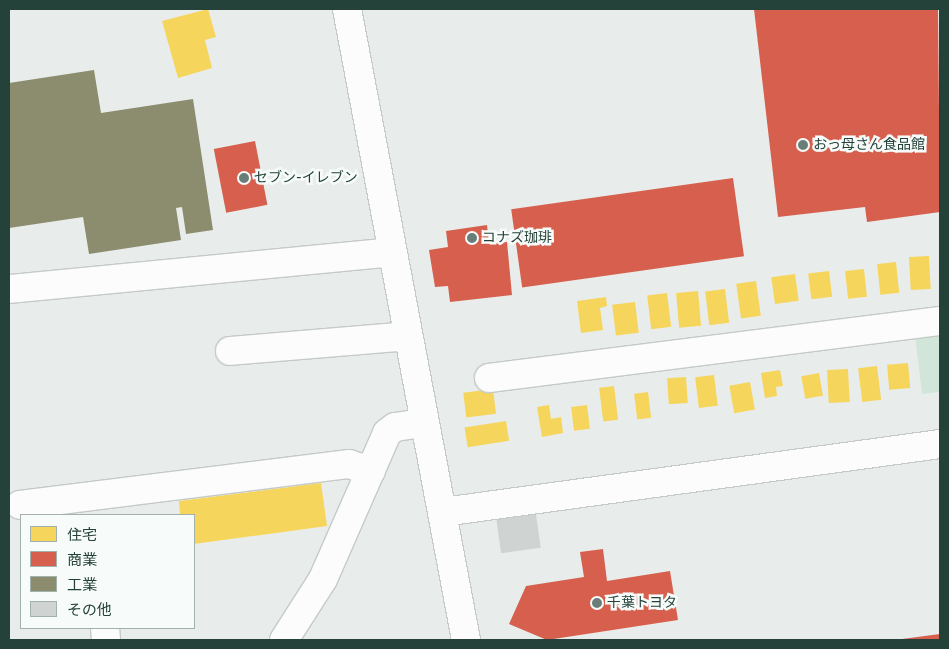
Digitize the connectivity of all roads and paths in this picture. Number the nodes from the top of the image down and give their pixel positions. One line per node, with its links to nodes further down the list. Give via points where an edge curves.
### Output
1 (347, 9): 2 (street)
2 (390, 252): 3 (street); 5 (street)
3 (9, 289)
4 (940, 320): 7 (street)
5 (407, 336): 6 (street); 8 (street)
6 (230, 352)
7 (489, 378)
8 (424, 423): 10 (street, via 395,427 387,432); 12 (street)
9 (940, 444): 12 (street)
10 (371, 471): 11 (street, via 349,464); 13 (street, via 324,579)
11 (20, 505)
12 (443, 512): 14 (street)
13 (284, 640)
14 (466, 640)

